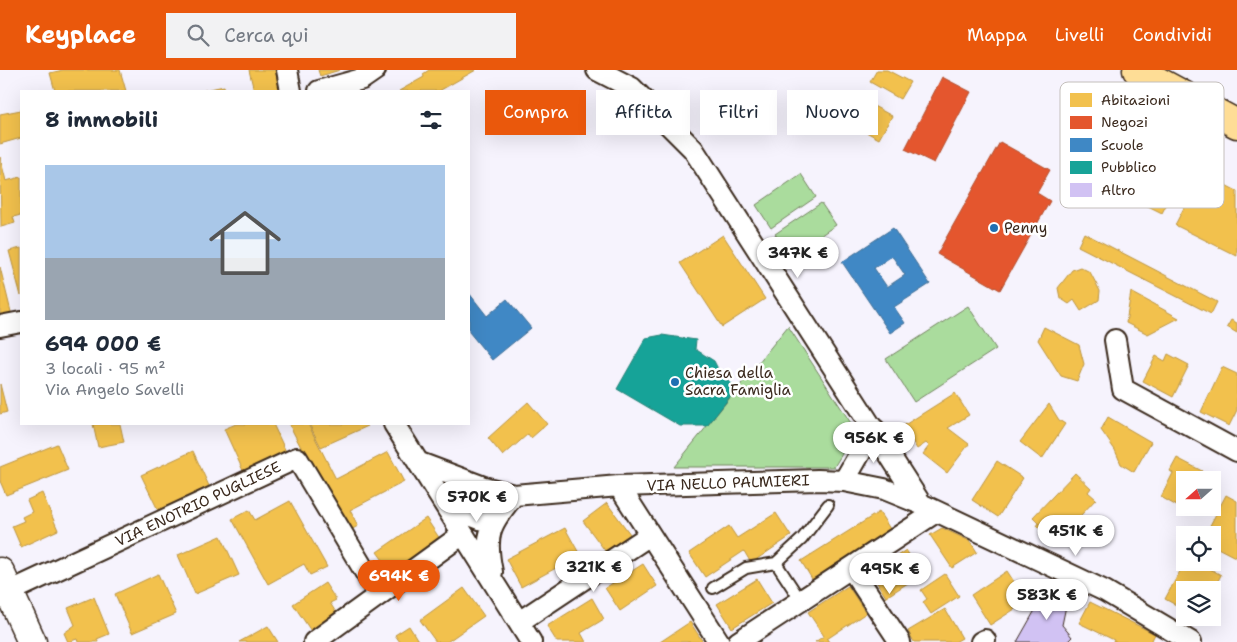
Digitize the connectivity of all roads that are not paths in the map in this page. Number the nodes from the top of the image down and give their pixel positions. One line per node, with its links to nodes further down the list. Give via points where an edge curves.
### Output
1 (287, 70): 7 (street)
2 (375, 70): 8 (street, via 362,78)
3 (597, 70): 5 (street)
4 (1138, 70): 6 (main road)
5 (630, 79): 15 (street, via 693,149)
6 (1160, 82)
7 (292, 90)
8 (322, 90)
9 (1224, 117): 10 (main road)
10 (1237, 124)
11 (20, 322): 12 (street)
12 (0, 326)
13 (1115, 340): 16 (street, via 1123,388)
14 (395, 425): 17 (street)
15 (874, 430): 18 (street); 24 (street)
16 (1237, 452)
17 (420, 463): 20 (street, VIA NELLO PALMIERI); 23 (street)
18 (844, 481): 19 (street, VIA NELLO PALMIERI); 24 (street, VIA NELLO PALMIERI, via 884,489)
19 (619, 486): 21 (street, VIA NELLO PALMIERI); 27 (street)
20 (484, 488): 21 (street, VIA NELLO PALMIERI); 23 (street)
21 (514, 495): 25 (street)
22 (828, 505): 28 (lane, via 802,539)
23 (446, 506): 25 (street); 26 (street)
24 (929, 508): 29 (street); 42 (street, VIA NELLO PALMIERI, via 1105,590)
25 (493, 524): 31 (street, via 487,547)
26 (463, 534): 31 (street); 33 (street)
27 (650, 535): 35 (street); 39 (street)
28 (776, 563): 32 (lane, via 746,568); 34 (lane)
29 (851, 568): 34 (street); 41 (street)
30 (5, 582): 33 (street, VIA ENOTRIO PUGLIESE, via 297,458); 36 (street)
31 (494, 584): 35 (street)
32 (713, 588)
33 (379, 595): 37 (street)
34 (801, 601): 40 (street)
35 (519, 622): 38 (street)
36 (32, 642)
37 (314, 642)
38 (532, 642)
39 (719, 642)
40 (738, 642)
41 (900, 642)
42 (1190, 642)

